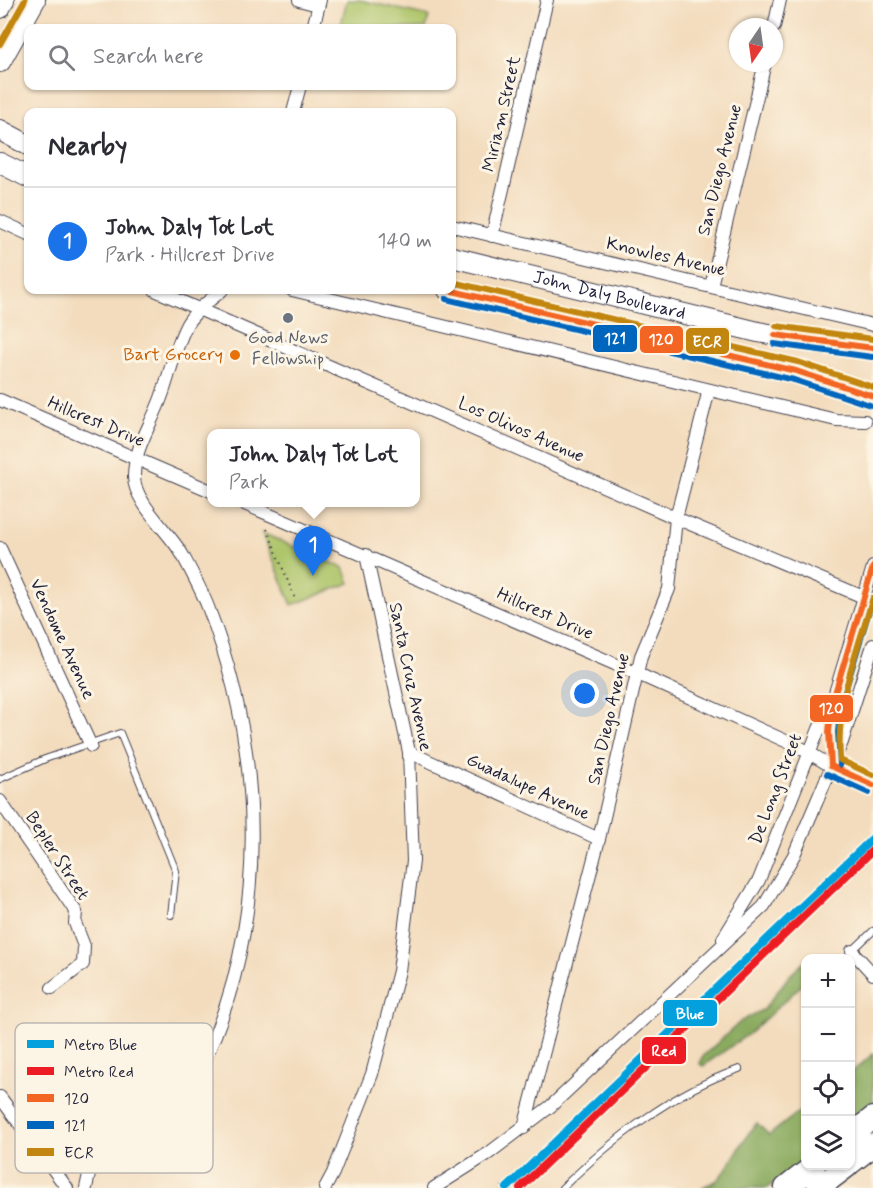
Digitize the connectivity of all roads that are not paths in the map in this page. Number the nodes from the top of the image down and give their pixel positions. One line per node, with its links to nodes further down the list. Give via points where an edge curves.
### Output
1 (4, 0): 7 (main road)
2 (35, 0): 10 (main road)
3 (299, 0): 6 (street)
4 (547, 0): 21 (street, Miriam Street)
5 (780, 0): 8 (street)
6 (319, 2): 9 (street)
7 (0, 8)
8 (776, 18)
9 (314, 24)
10 (0, 62)
11 (763, 72): 23 (street, San Diego Avenue)
12 (299, 90): 13 (street)
13 (294, 108)
14 (0, 130): 15 (main road)
15 (24, 143)
16 (0, 163): 17 (main road)
17 (24, 175)
18 (0, 221): 20 (street)
19 (456, 227): 21 (street, Knowles Avenue)
20 (24, 232)
21 (492, 236): 23 (street, Knowles Avenue)
22 (456, 258): 30 (main road, John Daly Boulevard, via 758,332)
23 (711, 286): 29 (street, Knowles Avenue)
24 (456, 292): 32 (main road, John Daly Boulevard, via 796,371)
25 (164, 294): 28 (street, Los Olivos Avenue)
26 (217, 294): 28 (street)
27 (309, 294): 31 (street)
28 (200, 309): 35 (street, via 188,322); 38 (street, Los Olivos Avenue)
29 (873, 325)
30 (873, 348)
31 (709, 390): 34 (street, via 836,420); 38 (street, San Diego Avenue)
32 (873, 396)
33 (0, 400): 35 (street, Hillcrest Drive)
34 (865, 421)
35 (135, 459): 36 (street, Hillcrest Drive); 60 (street, via 133,478 138,494 181,553 208,607 246,738 251,884 243,935)
36 (207, 488)
37 (252, 507): 40 (street, Hillcrest Drive)
38 (676, 518): 42 (street, Los Olivos Avenue); 44 (street, San Diego Avenue, via 669,589 641,656)
39 (0, 548): 46 (street, Vendome Avenue)
40 (366, 555): 44 (street, Hillcrest Drive); 47 (street, Santa Cruz Avenue)
41 (873, 567): 42 (street, De Long Street)
42 (869, 600): 45 (street, De Long Street)
43 (873, 645): 49 (street, De Long Street)
44 (638, 674): 48 (street, Hillcrest Drive); 53 (street, San Diego Avenue)
45 (832, 703): 48 (street, De Long Street); 49 (lane)
46 (91, 746): 50 (lane, via 45,759); 54 (lane, via 120,733 177,871)
47 (409, 752): 53 (street, Guadalupe Avenue); 75 (street, Santa Cruz Avenue, via 413,861 399,971 372,1074)
48 (809, 752): 49 (street, Hillcrest Drive); 56 (street, De Long Street, via 759,880)
49 (831, 766): 51 (lane); 56 (street, De Long Street, via 776,890 752,919)
50 (0, 779)
51 (873, 784)
52 (0, 801): 59 (street, Bepler Street, via 76,912 75,923 84,946 83,964)
53 (599, 839): 65 (street, San Diego Avenue)
54 (171, 915)
55 (873, 931): 57 (lane)
56 (717, 948): 65 (street, De Long Street)
57 (852, 951): 58 (street)
58 (873, 974)
59 (52, 988)
60 (213, 1039)
61 (739, 1069): 77 (lane, via 713,1078 674,1100 603,1149)
62 (0, 1097): 63 (street)
63 (15, 1117)
64 (873, 1118): 66 (highway)
65 (524, 1128): 76 (street, De Long Street)
66 (855, 1132)
67 (873, 1145): 68 (highway)
68 (855, 1159)
69 (809, 1170): 78 (highway)
70 (841, 1170): 79 (highway)
71 (56, 1173): 73 (street)
72 (89, 1173): 74 (street)
73 (67, 1188)
74 (86, 1188)
75 (325, 1188)
76 (434, 1188)
77 (562, 1188)
78 (786, 1188)
79 (818, 1188)

